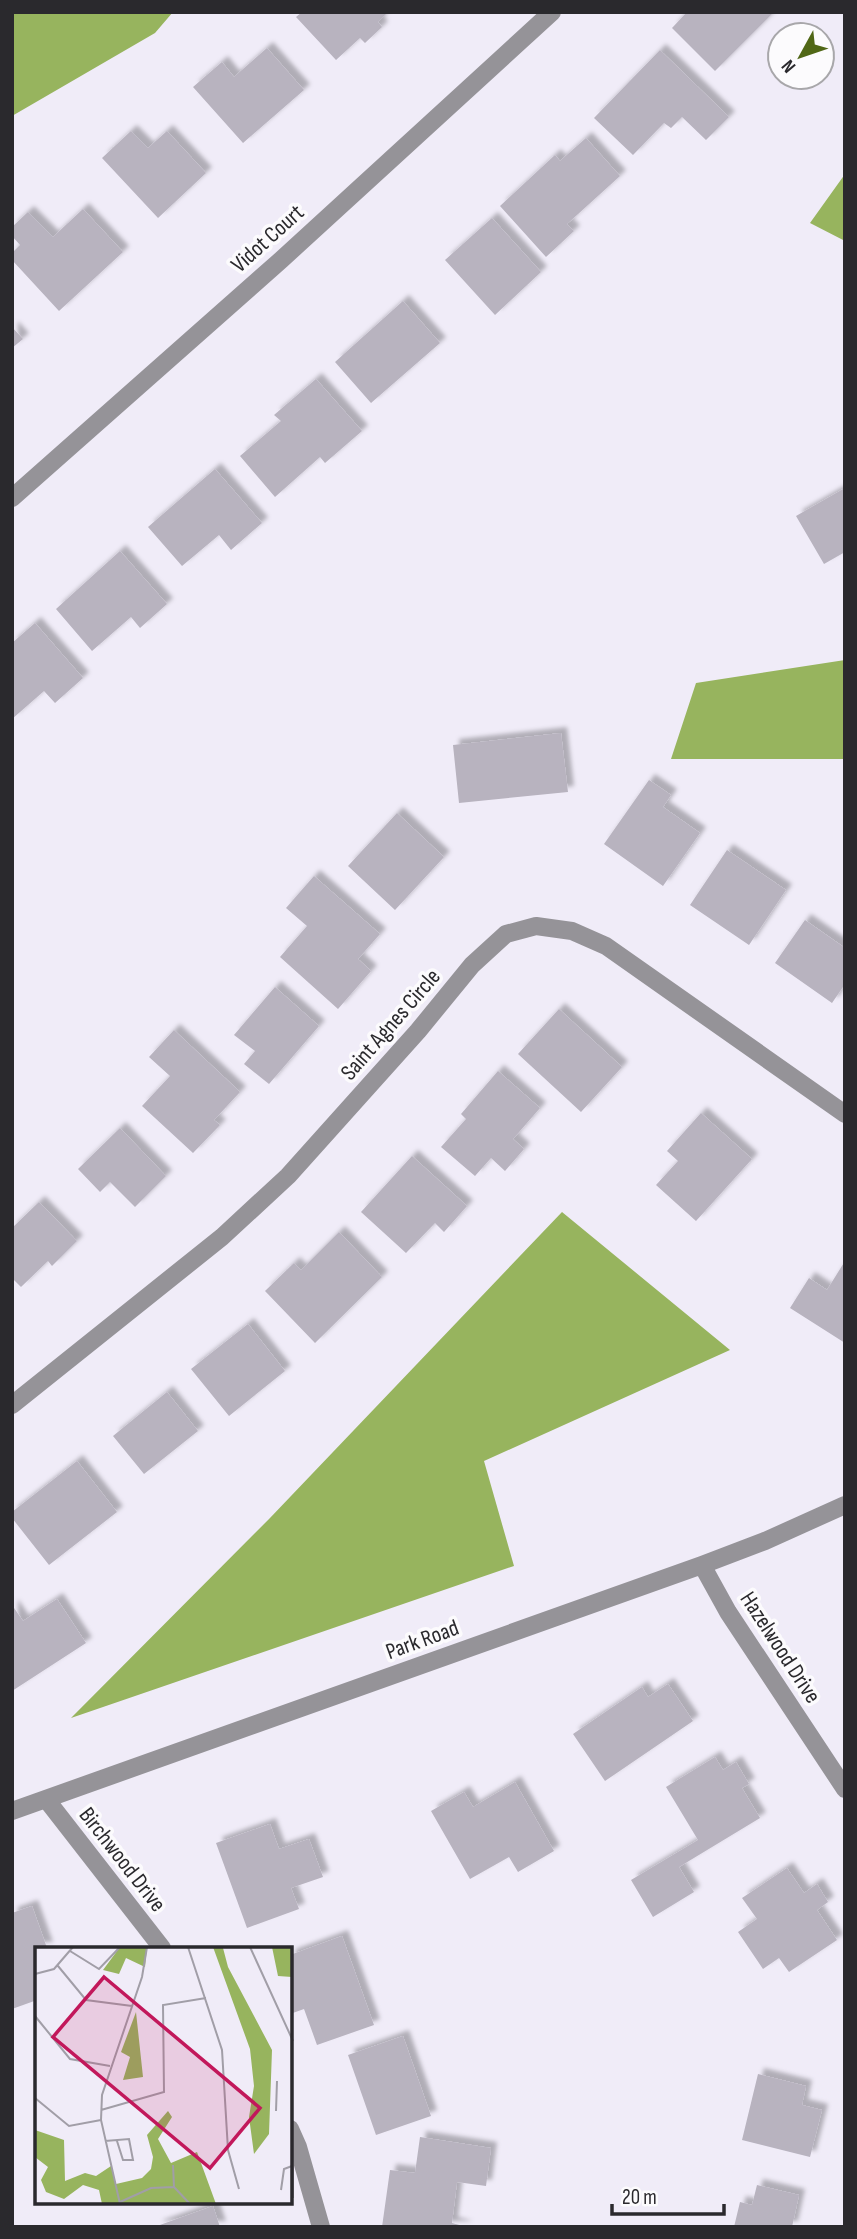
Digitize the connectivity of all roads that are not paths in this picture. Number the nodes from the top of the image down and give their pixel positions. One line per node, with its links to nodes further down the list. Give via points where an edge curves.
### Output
1 (552, 12): 2 (street, Vidot Court)
2 (12, 498)
3 (845, 1114): 4 (street, Saint Agnes Circle, via 606,946 572,931 536,926 506,934 472,965 288,1176 222,1237)
4 (12, 1405)
5 (845, 1505): 6 (street, Park Road)
6 (702, 1565): 7 (street, Hazelwood Drive); 8 (street, Park Road)
7 (845, 1789)
8 (46, 1799): 9 (street, Park Road); 10 (street, Birchwood Drive)
9 (12, 1811)
10 (161, 1947)
11 (292, 2134): 12 (street)
12 (321, 2227)

